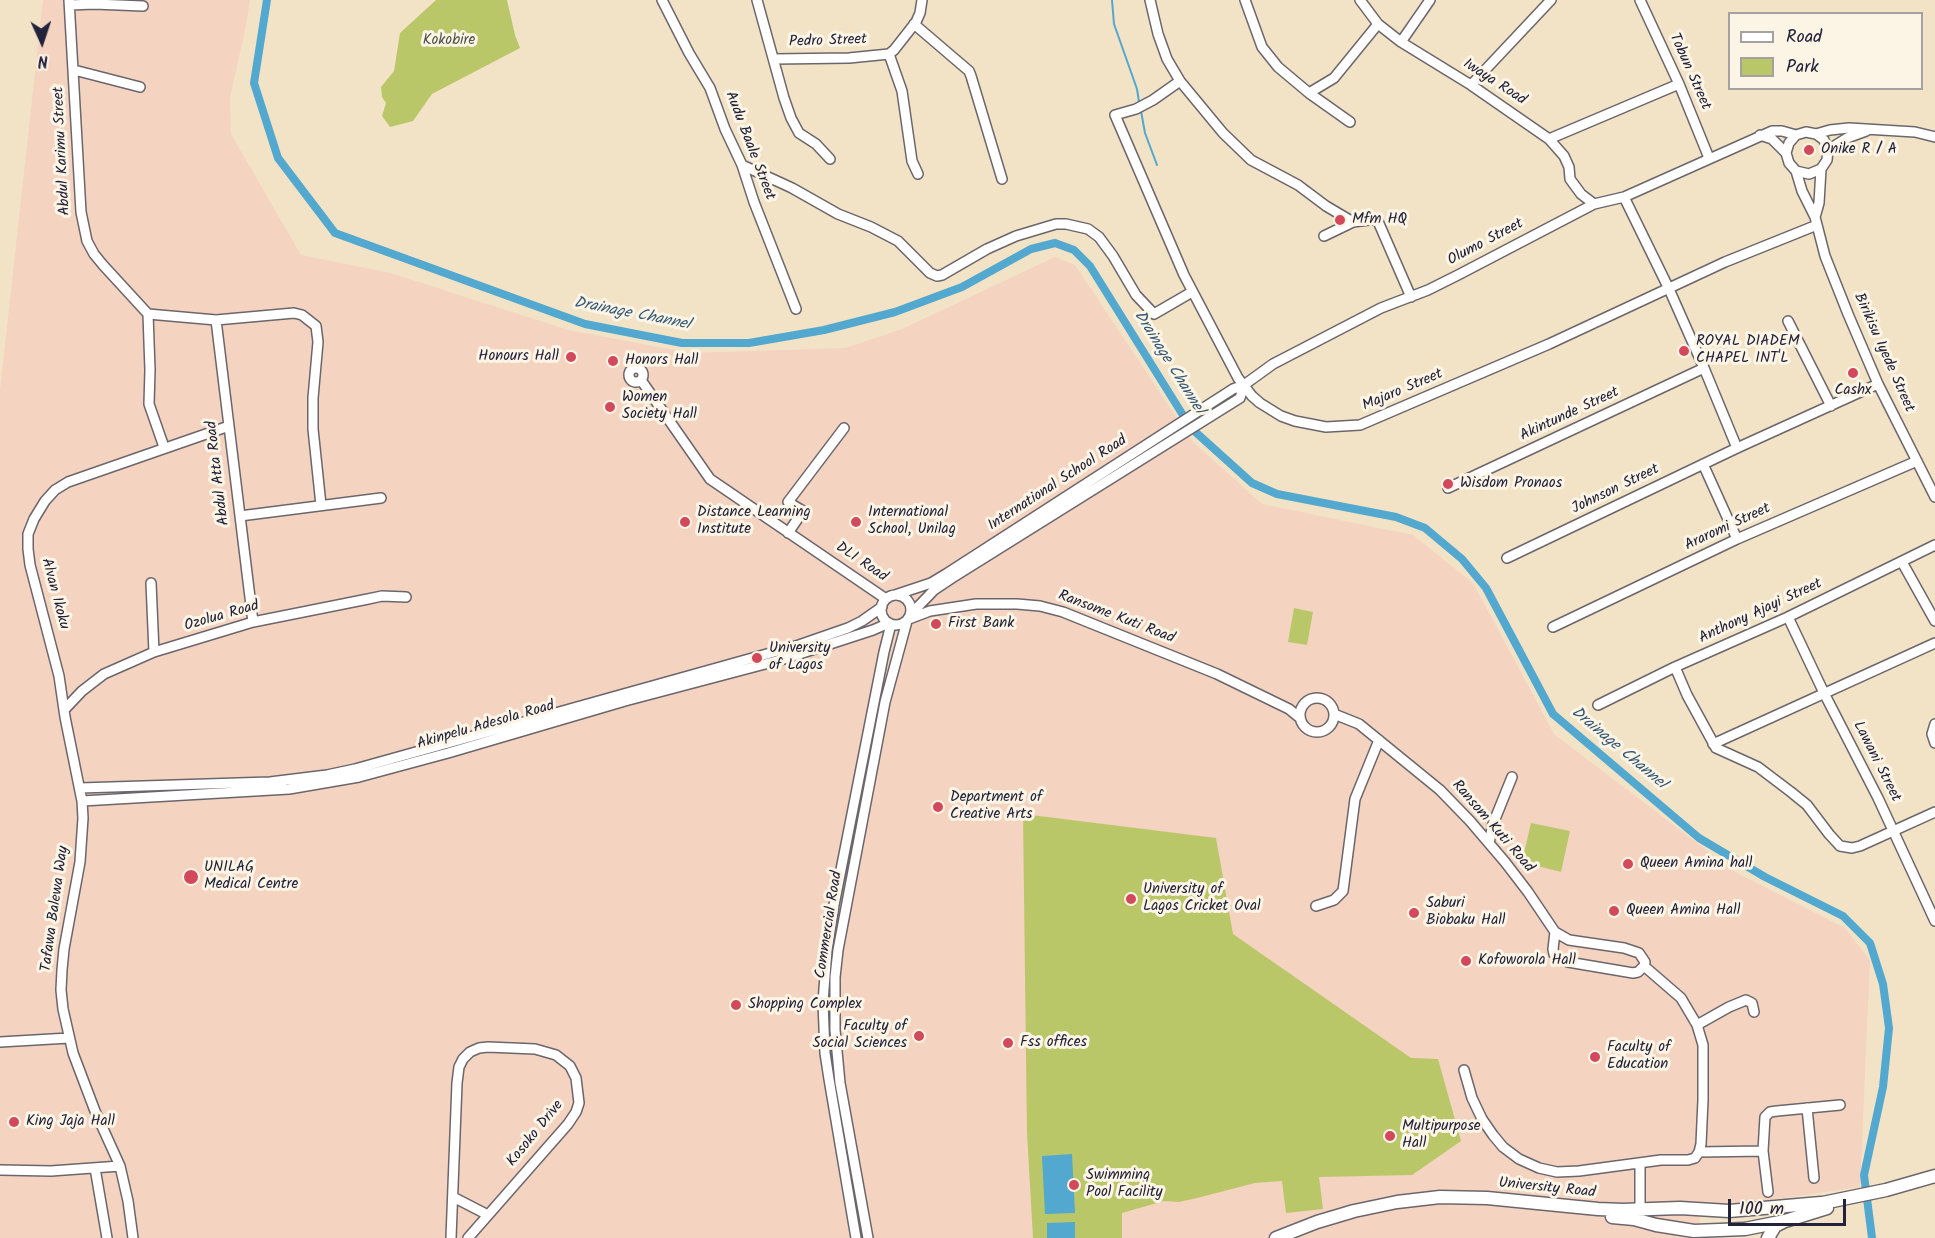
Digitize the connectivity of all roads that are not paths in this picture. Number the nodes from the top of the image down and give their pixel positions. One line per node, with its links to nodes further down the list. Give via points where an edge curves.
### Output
1 (662, 0): 34 (street, Audu Baale Street, via 710,88)
2 (758, 0): 16 (street)
3 (922, 0): 12 (street, Pedro Street)
4 (1150, 0): 18 (street, via 1161,48)
5 (1245, 0): 22 (street, via 1262,47 1278,67)
6 (1360, 0): 13 (street, Iwaya Road)
7 (1430, 0): 14 (street)
8 (1551, 0): 20 (street)
9 (1640, 0): 19 (street, Tobun Street)
10 (69, 2): 11 (street); 17 (street, Abdul Karimu Street)
11 (142, 6)
12 (914, 24): 15 (street, Pedro Street); 38 (street, via 972,76)
13 (1378, 24): 14 (street, Iwaya Road); 22 (street, via 1334,78)
14 (1401, 42): 20 (street, Iwaya Road)
15 (889, 54): 16 (street, Pedro Street); 37 (street, via 902,91 912,161)
16 (774, 59): 33 (street, via 787,108 799,134)
17 (74, 70): 21 (street); 48 (street, Abdul Karimu Street, via 80,203 87,241 103,266)
18 (1180, 81): 42 (street, via 1251,160 1298,185); 45 (street, Majaro Street, via 1146,104 1115,115)
19 (1679, 84): 29 (street); 32 (street, Tobun Street)
20 (1471, 85): 29 (street, Iwaya Road)
21 (140, 87)
22 (1309, 93): 23 (street)
23 (1350, 122)
24 (1872, 129): 25 (street); 28 (street); 30 (street)
25 (1816, 134): 27 (street); 30 (street)
26 (1760, 135): 27 (street, via 1782,131); 31 (street, via 1772,139); 32 (street, Olumo Street)
27 (1796, 135): 31 (street)
28 (1935, 137)
29 (1549, 139): 40 (street, Iwaya Road, via 1564,156 1570,179)
30 (1828, 150): 35 (street)
31 (1786, 153): 36 (street)
32 (1709, 158): 39 (street, Olumo Street)
33 (830, 159)
34 (742, 165): 45 (street, via 898,241 930,273 938,276 1016,236 1066,224 1088,229 1099,237 1136,295 1154,314); 47 (street, Audu Baale Street)
35 (1821, 169): 36 (street, via 1809,174); 41 (street, Birikisu Iyede Street)
36 (1796, 171): 41 (street, Birikisu Iyede Street)
37 (918, 174)
38 (1002, 179)
39 (1624, 197): 40 (street, Olumo Street); 44 (street)
40 (1594, 204): 46 (street, Olumo Street)
41 (1816, 221): 44 (street, Majaro Street); 53 (street, Birikisu Iyede Street, via 1825,256)
42 (1353, 222): 43 (street); 46 (street, via 1377,219)
43 (1324, 236)
44 (1669, 289): 51 (street); 54 (street, Majaro Street, via 1360,425 1326,427 1294,421 1260,403)
45 (1192, 292): 54 (street, Majaro Street)
46 (1411, 297): 54 (street, Olumo Street, via 1381,308 1273,364)
47 (796, 309)
48 (148, 314): 49 (street); 58 (street, via 149,404)
49 (216, 320): 56 (street, Abdul Atta Road); 65 (street, via 294,313 316,326 313,429)
50 (1788, 321): 55 (street)
51 (1704, 368): 59 (street); 62 (street, Akintunde Street)
52 (641, 380): 67 (street, DLI Road, via 710,479)
53 (1878, 384): 55 (street, Johnson Street); 60 (street, Birikisu Iyede Street)
54 (1245, 385): 73 (street, International School Road, via 1240,398); 75 (street, International School Road, via 1233,389 946,574)
55 (1831, 406): 59 (street, Johnson Street)
56 (229, 426): 58 (street, Alvan Ikoku); 66 (street, Abdul Atta Road)
57 (844, 428): 67 (street, via 788,502 803,512)
58 (164, 447): 88 (street, Alvan Ikoku, via 55,490 28,534 29,557)
59 (1737, 448): 61 (street, Johnson Street)
60 (1917, 461): 63 (street, Birikisu Iyede Street); 68 (street, Araromi Street)
61 (1702, 464): 68 (street); 70 (street, Johnson Street)
62 (1448, 489)
63 (1935, 497)
64 (381, 498): 65 (street)
65 (321, 506): 66 (street)
66 (240, 516): 80 (street, Abdul Atta Road)
67 (788, 533): 75 (street, DLI Road)
68 (1737, 539): 82 (street, Araromi Street)
69 (1935, 545): 71 (street, Anthony Ajayi Street)
70 (1507, 558)
71 (1902, 562): 77 (street, Anthony Ajayi Street); 79 (street)
72 (151, 583): 84 (street)
73 (939, 588): 76 (street, via 940,600); 78 (street, International School Road)
74 (406, 597): 80 (street, Ozolua Road, via 382,596)
75 (888, 600): 78 (street, via 900,596 908,601); 81 (street, via 881,613); 96 (street, Akinpelu Adesola Road, via 862,621 800,645 355,769 270,782)
76 (947, 607): 78 (street, Ransome Kuti Road); 90 (street, Ransome Kuti Road, via 1017,604 1063,612 1217,674)
77 (1788, 617): 85 (street, Anthony Ajayi Street); 86 (street, Lawani Street)
78 (909, 618): 81 (street, via 897,625); 136 (street, Commercial Road, via 885,702 835,976 840,1083)
79 (1935, 621)
80 (252, 622): 84 (street, Ozolua Road)
81 (890, 624): 97 (street, Akinpelu Adesola Road, via 784,659 359,777 289,789); 135 (street, Commercial Road, via 834,905 823,1002 827,1070)
82 (1553, 627)
83 (1935, 643): 86 (street)
84 (154, 652): 88 (street, Ozolua Road, via 104,674)
85 (1675, 667): 87 (street, Anthony Ajayi Street); 94 (street)
86 (1824, 693): 94 (street); 99 (street, Lawani Street)
87 (1598, 705)
88 (64, 710): 96 (street, Alvan Ikoku)
89 (1334, 714): 90 (street, via 1330,725 1316,732 1304,726); 90 (street, via 1329,704 1316,698 1305,703); 92 (street, Ransom Kuti Road, via 1359,724)
90 (1300, 718)
91 (1935, 724): 93 (street)
92 (1379, 740): 100 (street, Ransom Kuti Road, via 1440,790); 101 (street, via 1355,799 1343,891 1334,900)
93 (1935, 743)
94 (1713, 744): 99 (street, via 1758,767 1807,804 1840,846 1860,846)
95 (1512, 777): 100 (street, via 1493,824)
96 (80, 788): 97 (street, Tafawa Balewa Way)
97 (82, 801): 107 (street, Tafawa Balewa Way, via 80,862 60,990)
98 (1935, 812): 99 (street)
99 (1893, 831): 102 (street, Lawani Street)
100 (1490, 843): 103 (street, Ransom Kuti Road)
101 (1316, 906)
102 (1935, 921)
103 (1555, 932): 104 (street, via 1569,940 1635,951 1644,960); 104 (street, via 1554,954 1568,962 1633,973)
104 (1644, 966): 106 (street, via 1681,998)
105 (1754, 1012): 106 (street, via 1746,1000)
106 (1697, 1025): 113 (street, via 1704,1060)
107 (69, 1038): 108 (street); 115 (street, Tafawa Balewa Way)
108 (0, 1042)
109 (1464, 1070): 114 (street, via 1482,1119 1503,1147 1519,1159 1557,1172)
110 (1840, 1105): 111 (street)
111 (1807, 1108): 112 (street, via 1770,1112 1765,1118); 119 (street)
112 (1763, 1151): 113 (street); 120 (street)
113 (1699, 1152): 114 (street, via 1688,1160)
114 (1640, 1163): 125 (street)
115 (120, 1166): 116 (street); 132 (street, Tafawa Balewa Way)
116 (95, 1168): 117 (street); 131 (street)
117 (0, 1170)
118 (1935, 1176): 121 (main road)
119 (1814, 1179)
120 (1768, 1192)
121 (1865, 1195): 123 (main road); 130 (main road, University Road, via 1785,1221)
122 (453, 1197): 127 (street); 127 (street, Kosoko Drive, via 457,1083 463,1059 478,1048 488,1047 535,1049 556,1055 570,1066 576,1078 576,1112); 133 (street, Kosoko Drive)
123 (1821, 1203): 126 (main road, University Road); 130 (main road, via 1766,1219)
124 (1680, 1208): 125 (main road, University Road); 126 (main road, University Road); 128 (main road, via 1686,1219)
125 (1640, 1209): 137 (main road, University Road, via 1598,1209 1466,1196 1430,1198 1354,1211)
126 (1729, 1211): 130 (main road, via 1749,1216)
127 (488, 1215): 134 (street, Kosoko Drive)
128 (1673, 1227): 129 (main road, University Road); 138 (main road, University Road, via 1634,1219 1446,1204 1360,1217)
129 (1694, 1231): 130 (main road, University Road, via 1745,1229); 139 (main road)
130 (1764, 1235)
131 (107, 1238)
132 (133, 1238)
133 (451, 1238)
134 (468, 1238)
135 (856, 1238)
136 (868, 1238)
137 (1276, 1238)
138 (1298, 1238)
139 (1713, 1238)

